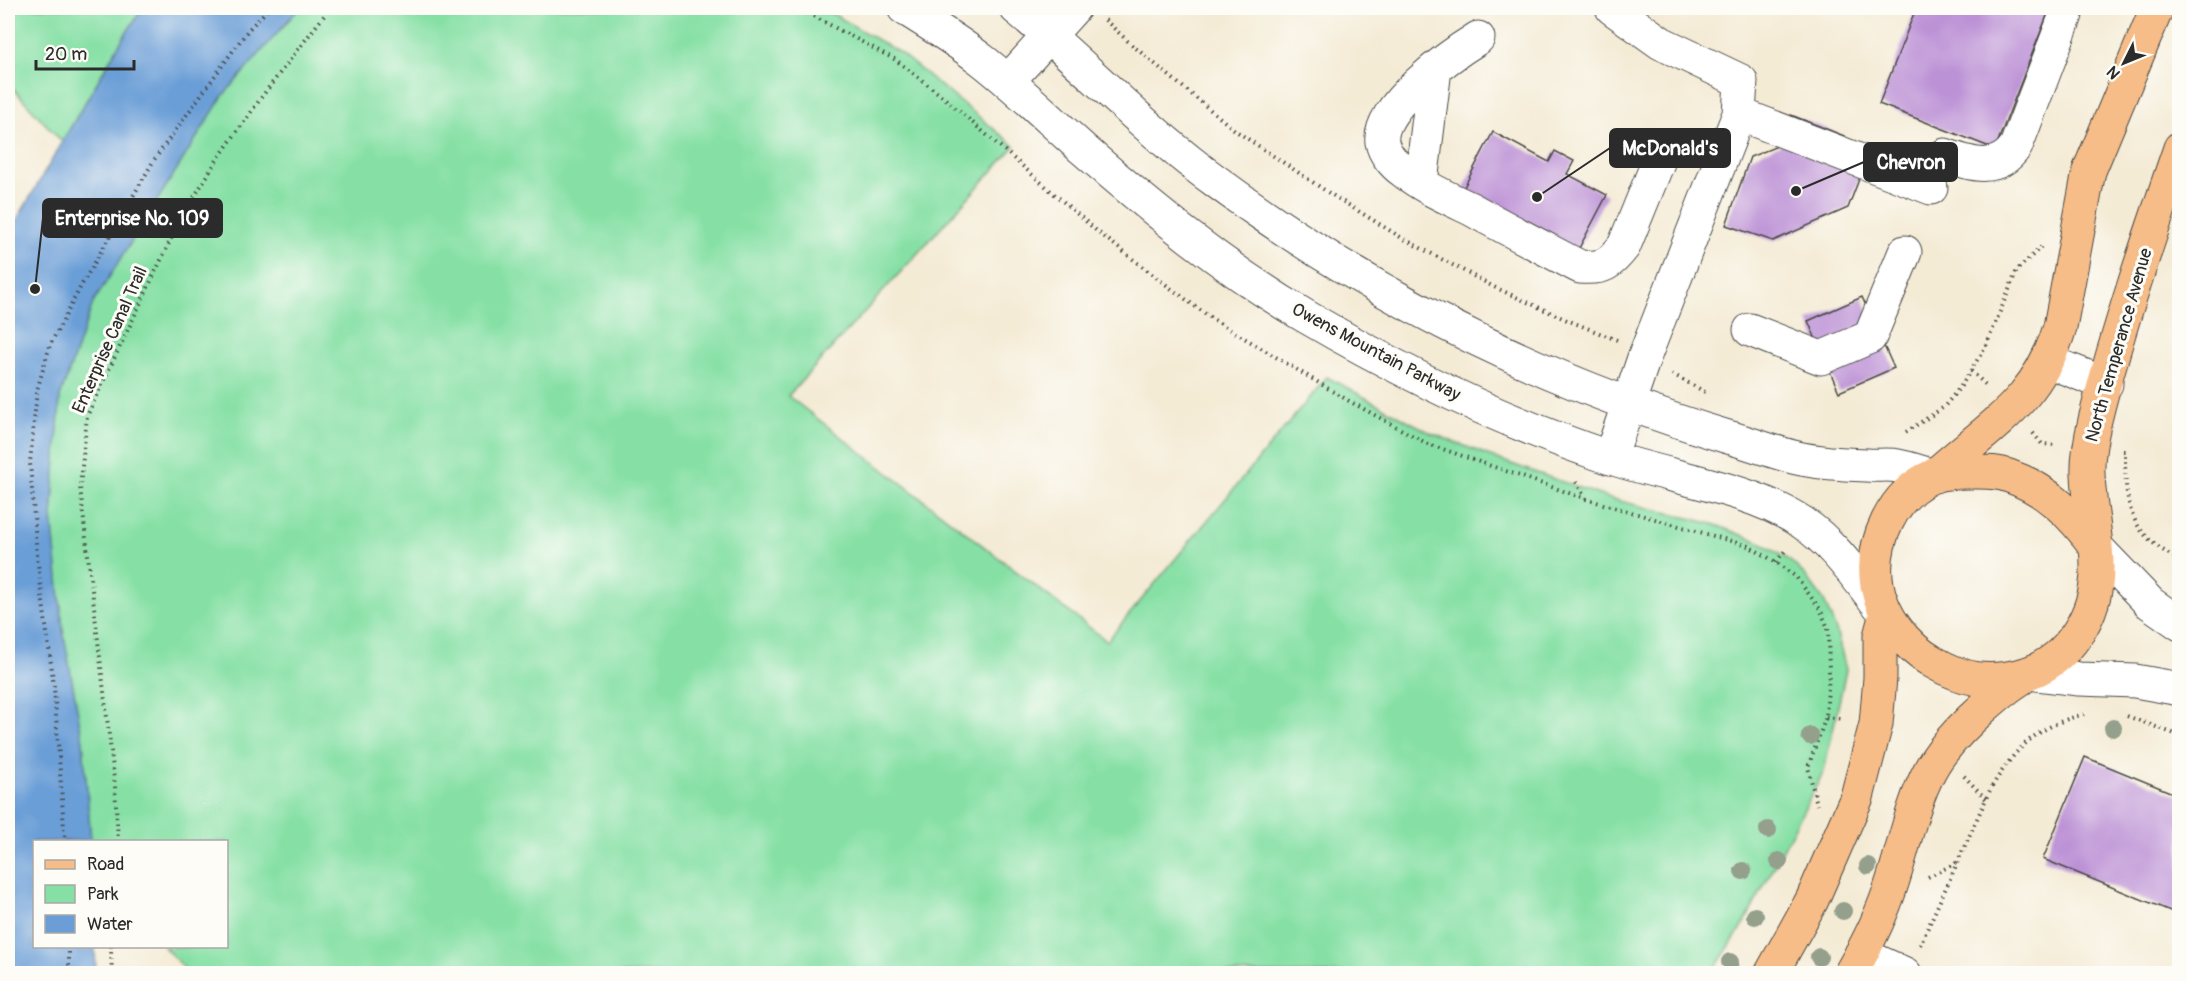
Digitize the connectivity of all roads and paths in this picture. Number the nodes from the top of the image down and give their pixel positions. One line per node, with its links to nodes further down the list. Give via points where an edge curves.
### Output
1 (268, 8): 42 (path, via 154,160 50,345 37,390 30,463 54,687)
2 (330, 8): 43 (path, Enterprise Canal Trail, via 266,91 180,220 87,416 80,487)
3 (904, 8): 12 (street, Owens Mountain Parkway)
4 (1016, 8): 9 (street)
5 (1612, 8): 13 (street, via 1661,43 1741,81)
6 (2066, 8): 16 (street, via 2012,152 1990,164 1973,164)
7 (2157, 8): 23 (main road, via 2089,171 2060,327)
8 (1087, 11): 9 (street); 22 (path, via 1236,131 1401,238 1494,287 1616,340)
9 (1049, 35): 12 (street); 26 (street, via 1200,170 1346,269 1432,317)
10 (1478, 38): 11 (street)
11 (1435, 69): 17 (street); 17 (street, via 1407,94 1382,134 1382,144 1390,158)
12 (1008, 81): 29 (street, Owens Mountain Parkway, via 1153,209 1303,315 1439,388)
13 (1739, 114): 18 (street); 22 (street)
14 (2180, 148): 24 (main road, North Temperance Avenue)
15 (1663, 150): 17 (street, via 1624,246 1604,266 1594,268 1580,267)
16 (1945, 155)
17 (1421, 182)
18 (1931, 188)
19 (1905, 252): 21 (street, via 1870,337 1821,358)
20 (2017, 270): 27 (path, via 1986,346 1961,386 1944,406)
21 (1750, 330)
22 (1644, 358): 25 (path); 26 (street)
23 (2047, 361): 24 (street); 30 (main road, via 2012,410)
24 (2106, 384): 31 (main road, North Temperance Avenue, via 2095,421 2088,471)
25 (1709, 393)
26 (1628, 404): 29 (street); 30 (street, via 1795,458 1896,466)
27 (1898, 436)
28 (2125, 452): 32 (path, via 2133,520 2146,538)
29 (1610, 458): 34 (street, Owens Mountain Parkway, via 1767,504 1792,516 1826,541)
30 (1934, 476): 31 (main road, via 1984,472 2006,474 2025,482 2062,507); 34 (main road, via 1912,490 1889,517 1882,532 1876,584)
31 (2096, 547): 35 (street, via 2150,603); 36 (main road, North Temperance Avenue, via 2098,570 2082,626 2066,650)
32 (2180, 560)
33 (1776, 562): 41 (path, via 1796,577 1820,609 1828,628 1826,717)
34 (1886, 614): 36 (main road, via 1915,648 1946,670 1988,681); 50 (main road, via 1880,636 1876,723 1857,797 1812,900)
35 (2180, 624)
36 (2029, 673): 37 (street, via 2135,681); 47 (main road, via 1980,710 1930,770 1892,886)
37 (2180, 689)
38 (2091, 714): 46 (path, via 2053,724 2025,742 2003,768)
39 (2118, 714): 40 (path)
40 (2180, 736)
41 (1808, 767)
42 (65, 840)
43 (118, 840)
44 (69, 948): 48 (path)
45 (111, 948): 49 (path)
46 (1911, 963): 47 (street)
47 (1856, 964)
48 (69, 974)
49 (112, 974)
50 (1771, 974)

